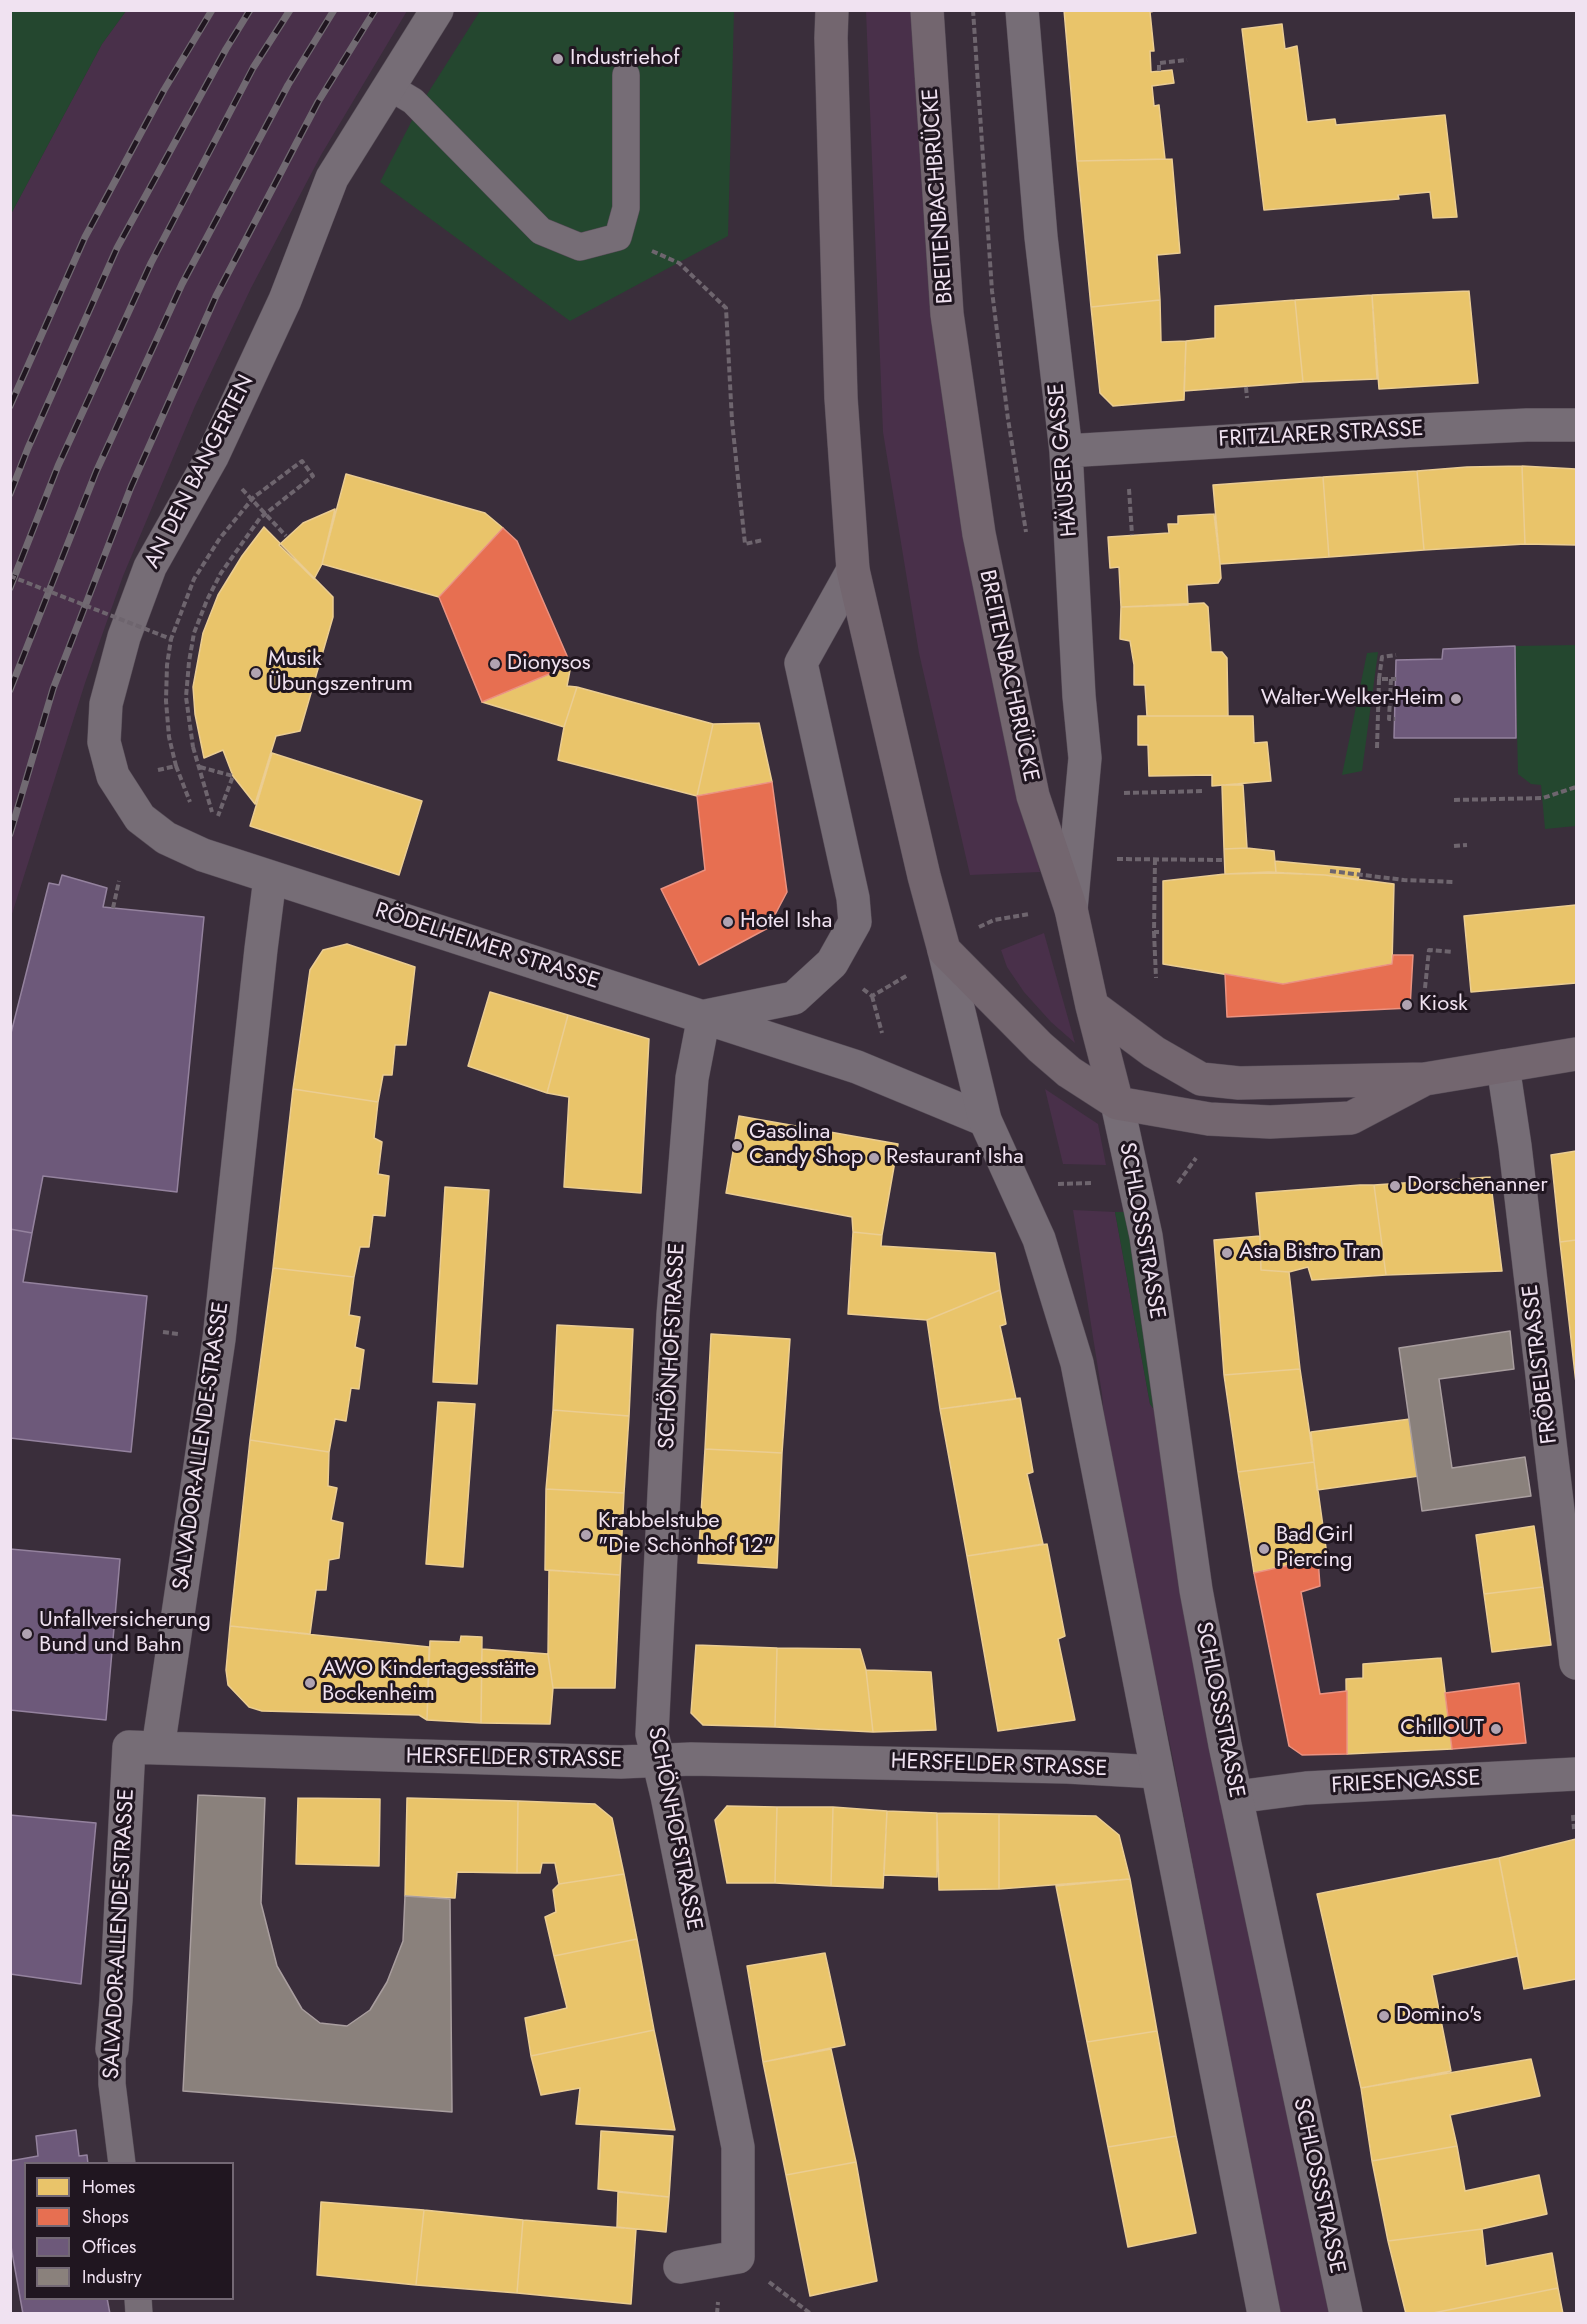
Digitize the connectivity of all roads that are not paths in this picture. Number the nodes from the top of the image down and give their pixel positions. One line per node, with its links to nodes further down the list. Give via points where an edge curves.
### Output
1 (437, 10): 6 (street, AN DEN BANGERTEN)
2 (832, 10): 9 (main road, via 841,398)
3 (927, 10): 11 (main road, BREITENBACHBRÜCKE, via 947,314 979,534 1033,796)
4 (1022, 10): 8 (street, HÄUSER GASSE, via 1041,237)
5 (626, 75): 6 (lane, via 626,208 618,237 580,247 541,231 413,101)
6 (388, 86): 10 (street, AN DEN BANGERTEN, via 332,178 285,300 212,457 150,567 124,638 106,704 104,742 112,776 140,818 166,838)
7 (1576, 425): 8 (street, FRITZLARER STRASSE, via 1411,430)
8 (1066, 451): 11 (street, HÄUSER GASSE, via 1085,758)
9 (853, 570): 12 (main road); 14 (street, RÖDELHEIMER STRASSE, via 801,663 854,898 855,922 832,963 794,998)
10 (270, 878): 14 (street, RÖDELHEIMER STRASSE); 21 (street, SALVADOR-ALLENDE-STRASSE, via 219,1339)
11 (1071, 909): 13 (main road, BREITENBACHBRÜCKE)
12 (944, 950): 18 (main road, via 1040,1047 1069,1072); 19 (street)
13 (1092, 1006): 17 (main road, via 1154,1052 1201,1079 1239,1083); 18 (main road, BREITENBACHBRÜCKE)
14 (704, 1016): 19 (street, RÖDELHEIMER STRASSE, via 856,1066); 22 (street, SCHÖNHOFSTRASSE, via 692,1078 673,1315 652,1734)
15 (1576, 1054): 16 (main road)
16 (1503, 1066): 17 (main road); 20 (street, FRÖBELSTRASSE)
17 (1425, 1079): 18 (main road, via 1351,1118 1270,1122 1209,1119)
18 (1117, 1103): 25 (street, SCHLOSSSTRASSE, via 1146,1236 1196,1590)
19 (985, 1120): 23 (street, via 1039,1239 1077,1363)
20 (1576, 1663)
21 (158, 1749): 22 (street, HERSFELDER STRASSE); 26 (street, SALVADOR-ALLENDE-STRASSE, via 129,1747)
22 (659, 1761): 23 (street, HERSFELDER STRASSE, via 949,1764); 28 (street, SCHÖNHOFSTRASSE, via 738,2147 738,2257)
23 (1157, 1772): 29 (street)
24 (1576, 1774): 25 (street, FRIESENGASSE, via 1305,1788)
25 (1236, 1797): 30 (street, SCHLOSSSTRASSE)
26 (112, 2049): 27 (lane, SALVADOR-ALLENDE-STRASSE, via 112,2084)
27 (122, 2162)
28 (680, 2267)
29 (1264, 2313)
30 (1346, 2313)

